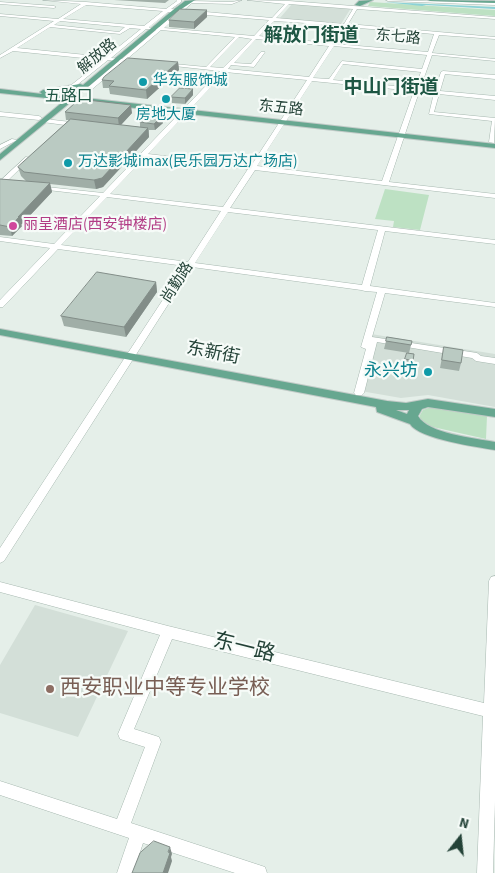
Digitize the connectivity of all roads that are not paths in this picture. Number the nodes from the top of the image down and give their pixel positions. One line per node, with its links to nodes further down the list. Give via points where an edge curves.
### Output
1 (4, 0): 16 (street)
2 (45, 0): 18 (street)
3 (91, 0): 18 (street)
4 (240, 0): 14 (street, via 232,3)
5 (249, 0): 15 (street)
6 (367, 0): 7 (main road); 19 (main road)
7 (371, 0)
8 (388, 0): 17 (street)
9 (430, 0): 10 (main road)
10 (449, 0): 17 (main road); 17 (main road)
11 (461, 0): 17 (main road)
12 (483, 0): 17 (main road)
13 (181, 1): 23 (main road, 解放路)
14 (192, 1): 23 (main road, 解放路)
15 (289, 1): 19 (street); 26 (street)
16 (0, 2): 20 (street)
17 (495, 2)
18 (86, 3): 22 (street); 23 (street)
19 (356, 5): 25 (street); 29 (street, 尚勤路)
20 (57, 7)
21 (67, 8): 22 (street)
22 (76, 9): 27 (street)
23 (174, 10): 26 (street); 32 (main road, 解放路); 32 (street)
24 (0, 15): 27 (street, 东七路)
25 (495, 18)
26 (272, 19): 28 (street); 35 (street)
27 (59, 20): 30 (street); 31 (street, 东七路)
28 (308, 22): 29 (street); 37 (street)
29 (344, 25): 33 (street); 38 (street, 尚勤路)
30 (49, 26): 31 (street, via 120,33); 39 (street)
31 (129, 26): 32 (street, 东七路)
32 (152, 28): 34 (street, 东七路); 43 (main road, 解放路); 43 (street)
33 (437, 33): 36 (street); 41 (street)
34 (238, 36): 35 (street, 东七路); 48 (street)
35 (255, 38): 37 (street, 东七路); 47 (street)
36 (495, 38)
37 (294, 41): 38 (street, 东七路)
38 (331, 45): 41 (street, 东七路); 52 (street, 尚勤路)
39 (12, 50): 42 (street); 43 (street)
40 (263, 53): 47 (street, via 252,66)
41 (430, 54): 44 (street, 东七路); 50 (street)
42 (0, 57)
43 (114, 59): 45 (street); 54 (street); 55 (main road, 解放路); 55 (street)
44 (495, 60)
45 (141, 62)
46 (160, 64): 48 (street)
47 (230, 64): 49 (street)
48 (207, 68): 49 (street)
49 (224, 70): 52 (street); 65 (street)
50 (425, 71): 53 (street, via 342,62); 57 (street)
51 (495, 77): 58 (street, via 443,72)
52 (309, 79): 53 (street); 68 (street, 尚勤路)
53 (330, 81): 57 (street)
54 (72, 87): 55 (main road); 59 (main road)
55 (84, 87): 60 (main road, 解放路); 62 (main road)
56 (0, 90): 59 (main road)
57 (418, 90): 58 (street); 74 (street)
58 (437, 92): 61 (street); 76 (street, via 431,114 495,120)
59 (36, 94): 60 (main road); 64 (main road)
60 (69, 98): 62 (main road, 东五路); 63 (main road, 东五路); 64 (main road, 解放路)
61 (495, 98)
62 (100, 99): 65 (main road, 东五路)
63 (92, 103): 64 (main road); 65 (main road, 东五路)
64 (51, 108): 67 (main road, 解放路)
65 (185, 111): 68 (main road, 东五路); 73 (street)
66 (0, 114): 67 (street)
67 (42, 120): 69 (street); 77 (main road, 解放路); 78 (main road, via 35,134)
68 (282, 121): 74 (main road, 东五路); 85 (street, 尚勤路)
69 (66, 124): 70 (street); 71 (street)
70 (85, 126)
71 (59, 130)
72 (153, 133): 73 (street)
73 (162, 134): 82 (street)
74 (401, 134): 76 (main road, 东五路); 87 (street)
75 (0, 138): 77 (street)
76 (494, 143)
77 (13, 144): 78 (main road); 79 (street); 81 (main road, 解放路); 83 (main road, 解放路)
78 (22, 145): 84 (main road)
79 (0, 147)
80 (37, 150): 86 (street)
81 (0, 151)
82 (143, 155): 85 (street); 90 (street)
83 (0, 158)
84 (0, 163)
85 (252, 168): 87 (street); 92 (street, 尚勤路)
86 (1, 183): 88 (street)
87 (385, 183): 91 (street)
88 (11, 184)
89 (30, 186): 90 (street)
90 (105, 195): 92 (street); 96 (street)
91 (495, 196)
92 (225, 210): 93 (street); 97 (street, 尚勤路)
93 (382, 228): 95 (street); 98 (street)
94 (0, 239): 96 (street)
95 (495, 242)
96 (55, 247): 97 (street); 100 (street)
97 (189, 265): 98 (street); 104 (street, 尚勤路)
98 (365, 289): 99 (street)
99 (381, 291): 101 (street); 106 (street)
100 (0, 305)
101 (495, 306)
102 (0, 332): 104 (main road, 东新街)
103 (0, 339): 104 (main road, 东新街)
104 (128, 359): 106 (main road, 东新街); 109 (main road, 东新街, via 385,410); 111 (street, 尚勤路)
105 (495, 362): 106 (street, via 477,356 373,339)
106 (354, 395): 107 (main road, 东新街, via 394,406)
107 (420, 404): 108 (main road, 东新街, via 438,403); 109 (main road, via 414,410)
108 (495, 413)
109 (414, 421): 110 (main road, 东新街, via 436,434)
110 (495, 446)
111 (0, 558)
112 (495, 581): 115 (street)
113 (0, 587): 114 (street, 东一路)
114 (168, 632): 115 (street, 东一路); 117 (street, via 124,734 154,742)
115 (489, 711): 121 (street)
116 (0, 788): 117 (street)
117 (122, 827): 118 (street)
118 (139, 833): 119 (street); 120 (street)
119 (125, 873)
120 (259, 873)
121 (485, 873)

